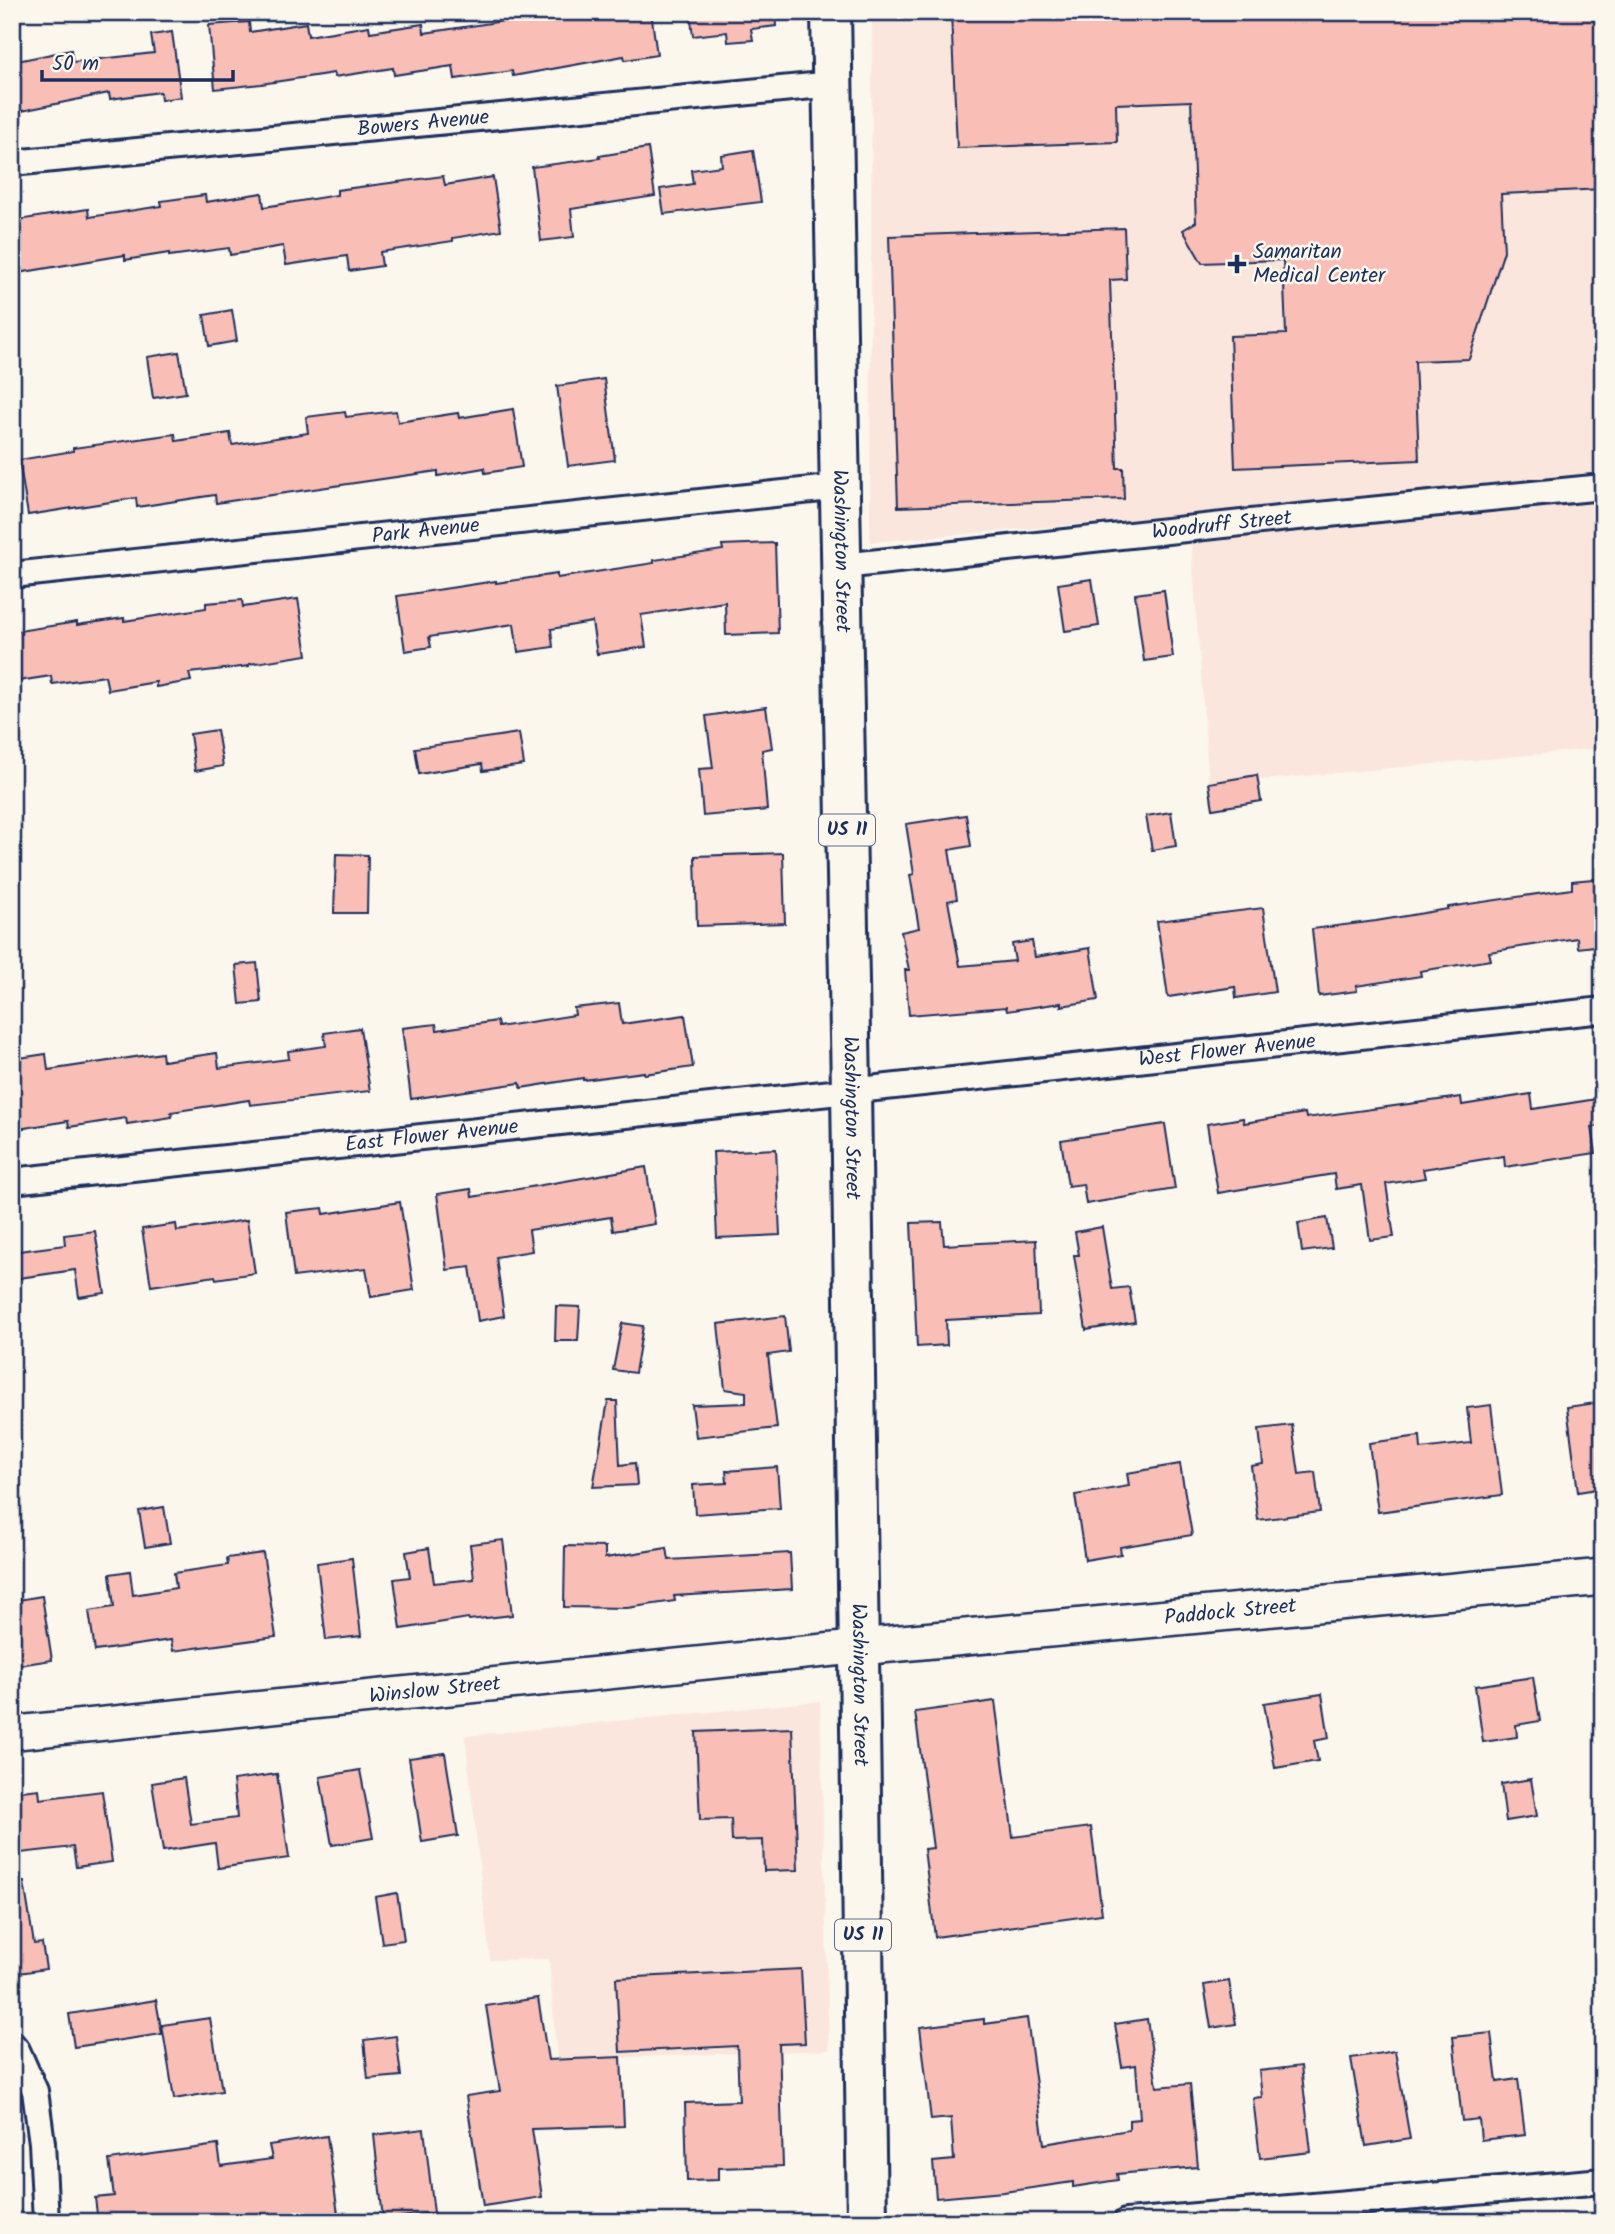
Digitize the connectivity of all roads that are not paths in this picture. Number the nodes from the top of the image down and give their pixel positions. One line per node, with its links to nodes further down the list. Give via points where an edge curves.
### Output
1 (831, 12): 2 (main road, Washington Street / US 11)
2 (833, 84): 3 (street, Bowers Avenue); 4 (main road, Washington Street / US 11)
3 (12, 163)
4 (840, 487): 6 (main road, Washington Street / US 11); 7 (street, Park Avenue)
5 (1603, 487): 6 (street, Woodruff Street)
6 (842, 566): 9 (main road, Washington Street / US 11)
7 (12, 575)
8 (1603, 1010): 9 (street, West Flower Avenue)
9 (851, 1090): 10 (street, East Flower Avenue); 12 (main road, Washington Street / US 11)
10 (12, 1181)
11 (1603, 1577): 12 (main road, Paddock Street)
12 (859, 1647): 13 (street, Winslow Street); 17 (main road, Washington Street / US 11)
13 (12, 1732)
14 (12, 2044): 16 (street, via 35,2091)
15 (1603, 2181): 18 (street)
16 (46, 2222)
17 (867, 2222)
18 (1126, 2222)

